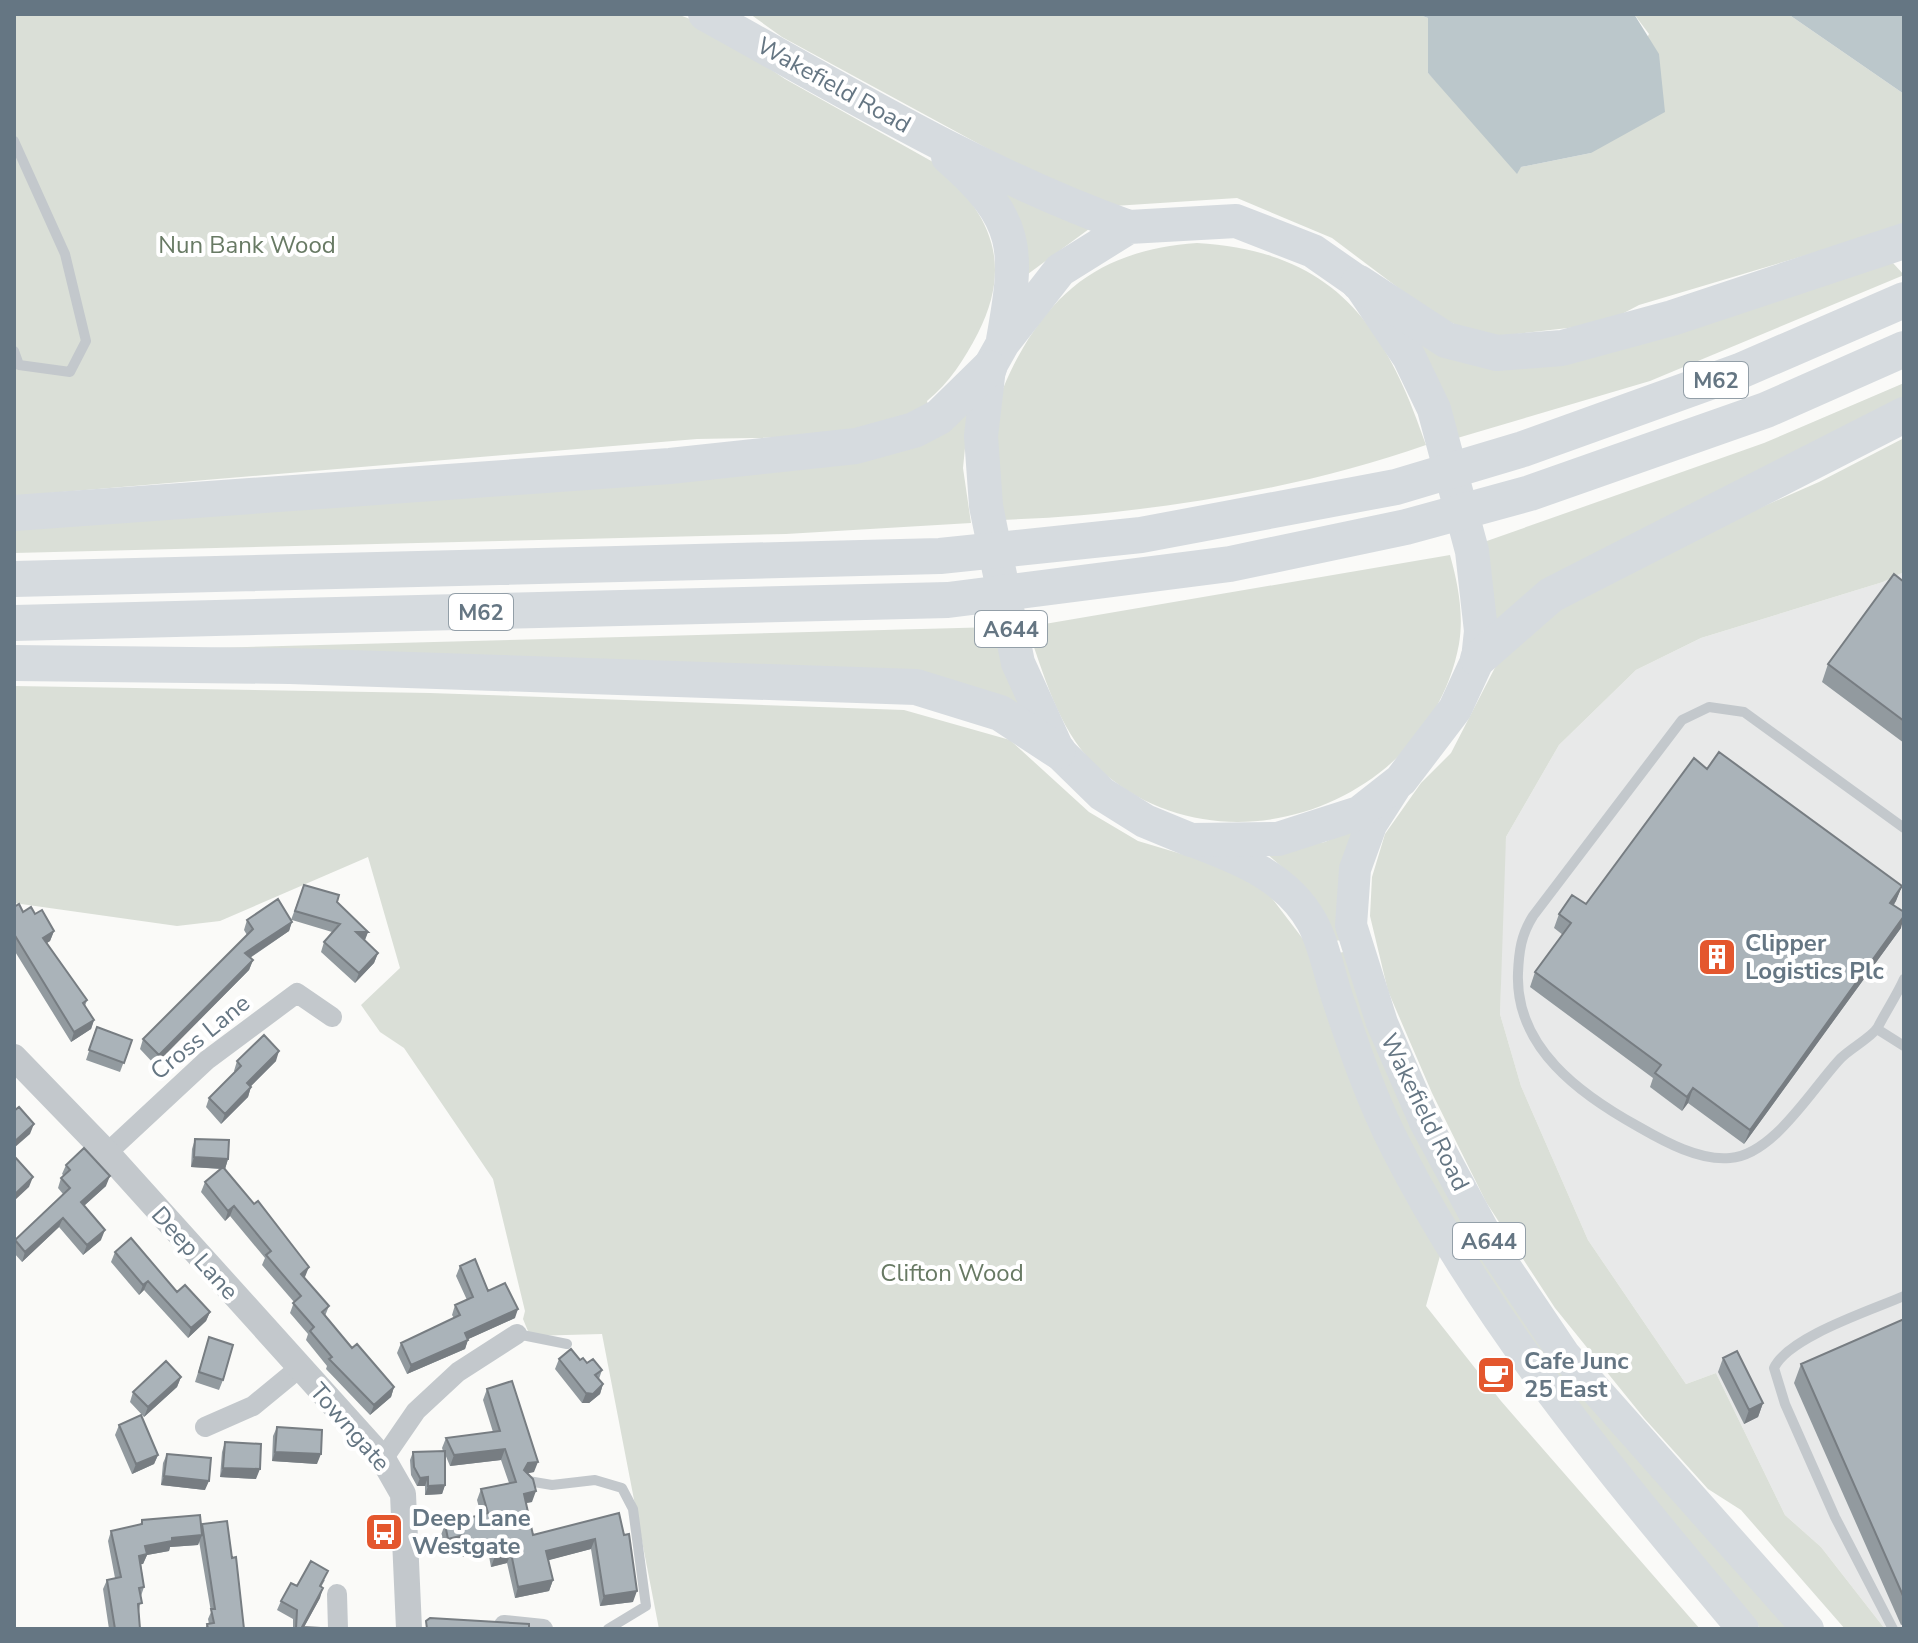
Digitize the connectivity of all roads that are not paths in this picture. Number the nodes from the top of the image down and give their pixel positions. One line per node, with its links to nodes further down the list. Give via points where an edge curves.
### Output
1 (705, 14): 2 (highway, Wakefield Road / A644)
2 (921, 133): 4 (highway, Wakefield Road / A644, via 1069,206); 10 (highway, Wakefield Road / A644, via 989,197 1009,233 1014,273)
3 (14, 141): 9 (lane, via 65,254 86,341 70,372 19,365)
4 (1129, 227): 6 (highway, A644, via 1236,221 1313,251); 10 (highway, A644, via 1060,270)
5 (1904, 241): 6 (highway, via 1672,318 1549,349 1497,353 1446,340)
6 (1359, 283): 15 (highway, A644, via 1409,357 1434,409 1472,551 1481,631)
7 (1904, 300): 13 (highway, M62, via 1740,371 1523,449 1396,487 1141,535 940,556)
8 (1904, 349): 14 (highway, M62, via 1766,410 1530,493 1406,527 1230,564 948,600)
9 (14, 351)
10 (996, 356): 12 (highway, via 939,417 914,430 856,446 670,466); 17 (highway, A644, via 981,436 986,506 1018,663)
11 (1904, 415): 15 (highway, via 1551,595)
12 (14, 513)
13 (14, 579)
14 (14, 623)
15 (1478, 659): 18 (highway, A644, via 1455,709)
16 (14, 663): 17 (highway, via 290,666 916,687 1000,713)
17 (1058, 751): 20 (highway, A644, via 1102,794 1145,821)
18 (1401, 780): 20 (highway, A644, via 1359,813 1278,839); 41 (main road, Wakefield Road / A644, via 1371,825 1355,869 1351,925 1382,1023 1425,1122 1494,1250 1564,1354)
19 (1904, 828): 23 (lane, via 1744,712 1701,708 1668,733 1533,916 1519,947 1517,988 1524,1019 1553,1065 1623,1119 1713,1158 1733,1158 1762,1142 1796,1114 1857,1042)
20 (1191, 840): 40 (main road, Wakefield Road / A644, via 1254,865 1312,922 1350,1037 1395,1146 1445,1239 1537,1371)
21 (1904, 979): 23 (lane)
22 (332, 1017): 26 (street, Cross Lane, via 297,993 207,1060)
23 (1877, 1029): 24 (lane)
24 (1904, 1046)
25 (14, 1057): 26 (street, Deep Lane)
26 (107, 1153): 30 (street, Deep Lane)
27 (1904, 1296): 42 (lane, via 1805,1340 1781,1356 1774,1368 1835,1517)
28 (517, 1334): 29 (lane); 32 (street, via 458,1372 416,1411)
29 (567, 1344)
30 (298, 1369): 31 (street, via 253,1406); 32 (street, Towngate)
31 (205, 1427)
32 (383, 1459): 35 (street, Towngate, via 403,1494)
33 (528, 1481): 39 (lane, via 552,1485 595,1480 622,1488 633,1509 646,1606)
34 (337, 1594): 37 (street)
35 (414, 1622)
36 (482, 1624): 38 (street)
37 (338, 1629)
38 (543, 1629)
39 (608, 1629)
40 (1743, 1629)
41 (1808, 1629)
42 (1893, 1629)

